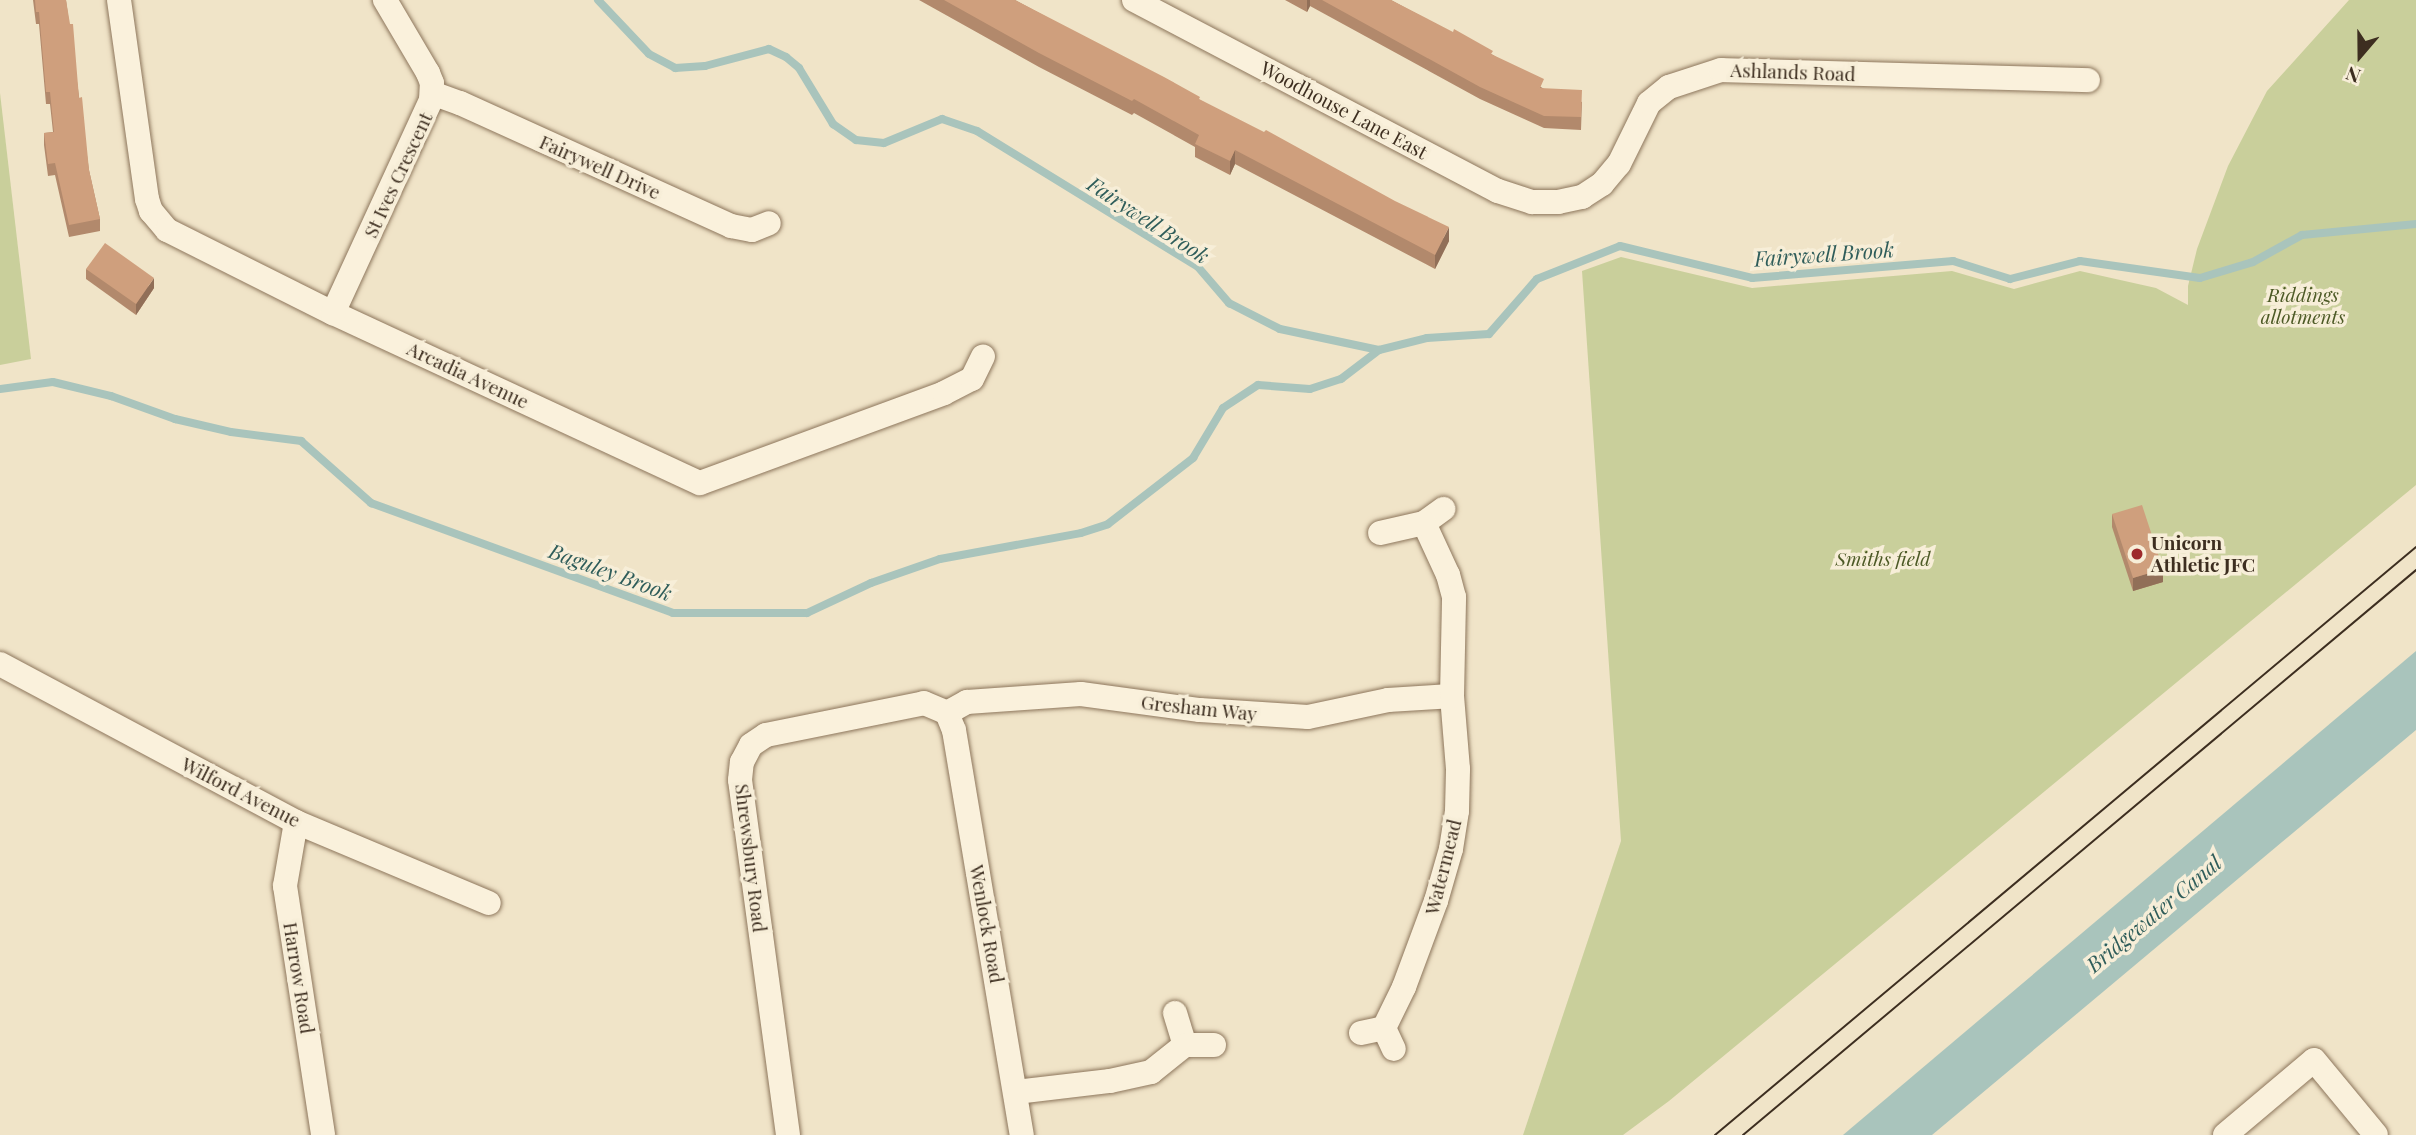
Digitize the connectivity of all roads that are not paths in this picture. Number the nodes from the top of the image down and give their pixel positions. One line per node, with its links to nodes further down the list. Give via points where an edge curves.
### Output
1 (119, 0): 8 (street, Arcadia Avenue, via 147,199 158,222)
2 (385, 0): 5 (street, St Ives Crescent, via 428,73)
3 (1134, 0): 6 (street, Woodhouse Lane East, via 1498,191 1532,202)
4 (2088, 80): 6 (street, Ashlands Road, via 1721,70 1669,87 1649,103 1619,164 1602,184 1582,197)
5 (432, 93): 7 (street, Fairywell Drive, via 731,226 752,229); 8 (street, St Ives Crescent, via 429,110)
6 (1558, 202)
7 (769, 223)
8 (333, 313): 9 (street, Arcadia Avenue, via 700,484 944,393 972,379)
9 (983, 356)
10 (1380, 533): 12 (street, Watermead, via 1433,516 1454,597)
11 (0, 664): 14 (street, Wilford Avenue)
12 (1452, 696): 13 (street, Gresham Way, via 1388,699 1308,717 1200,710 1081,694 967,702); 17 (street, Watermead, via 1458,769 1451,849 1426,933)
13 (947, 713): 20 (street, Wenlock Road, via 954,730); 22 (street, Shrewsbury Road, via 924,702 766,736 751,745 742,762 740,780)
14 (296, 822): 15 (street, Wilford Avenue); 21 (street, Harrow Road, via 285,886)
15 (489, 903)
16 (1175, 1013): 18 (street)
17 (1380, 1036)
18 (1185, 1045): 19 (street); 20 (street, via 1151,1072)
19 (1214, 1045)
20 (1016, 1092): 23 (street, Wenlock Road)
21 (323, 1135)
22 (788, 1135)
23 (1022, 1135)
24 (2225, 1135): 25 (street, via 2314,1060)
25 (2376, 1135)

